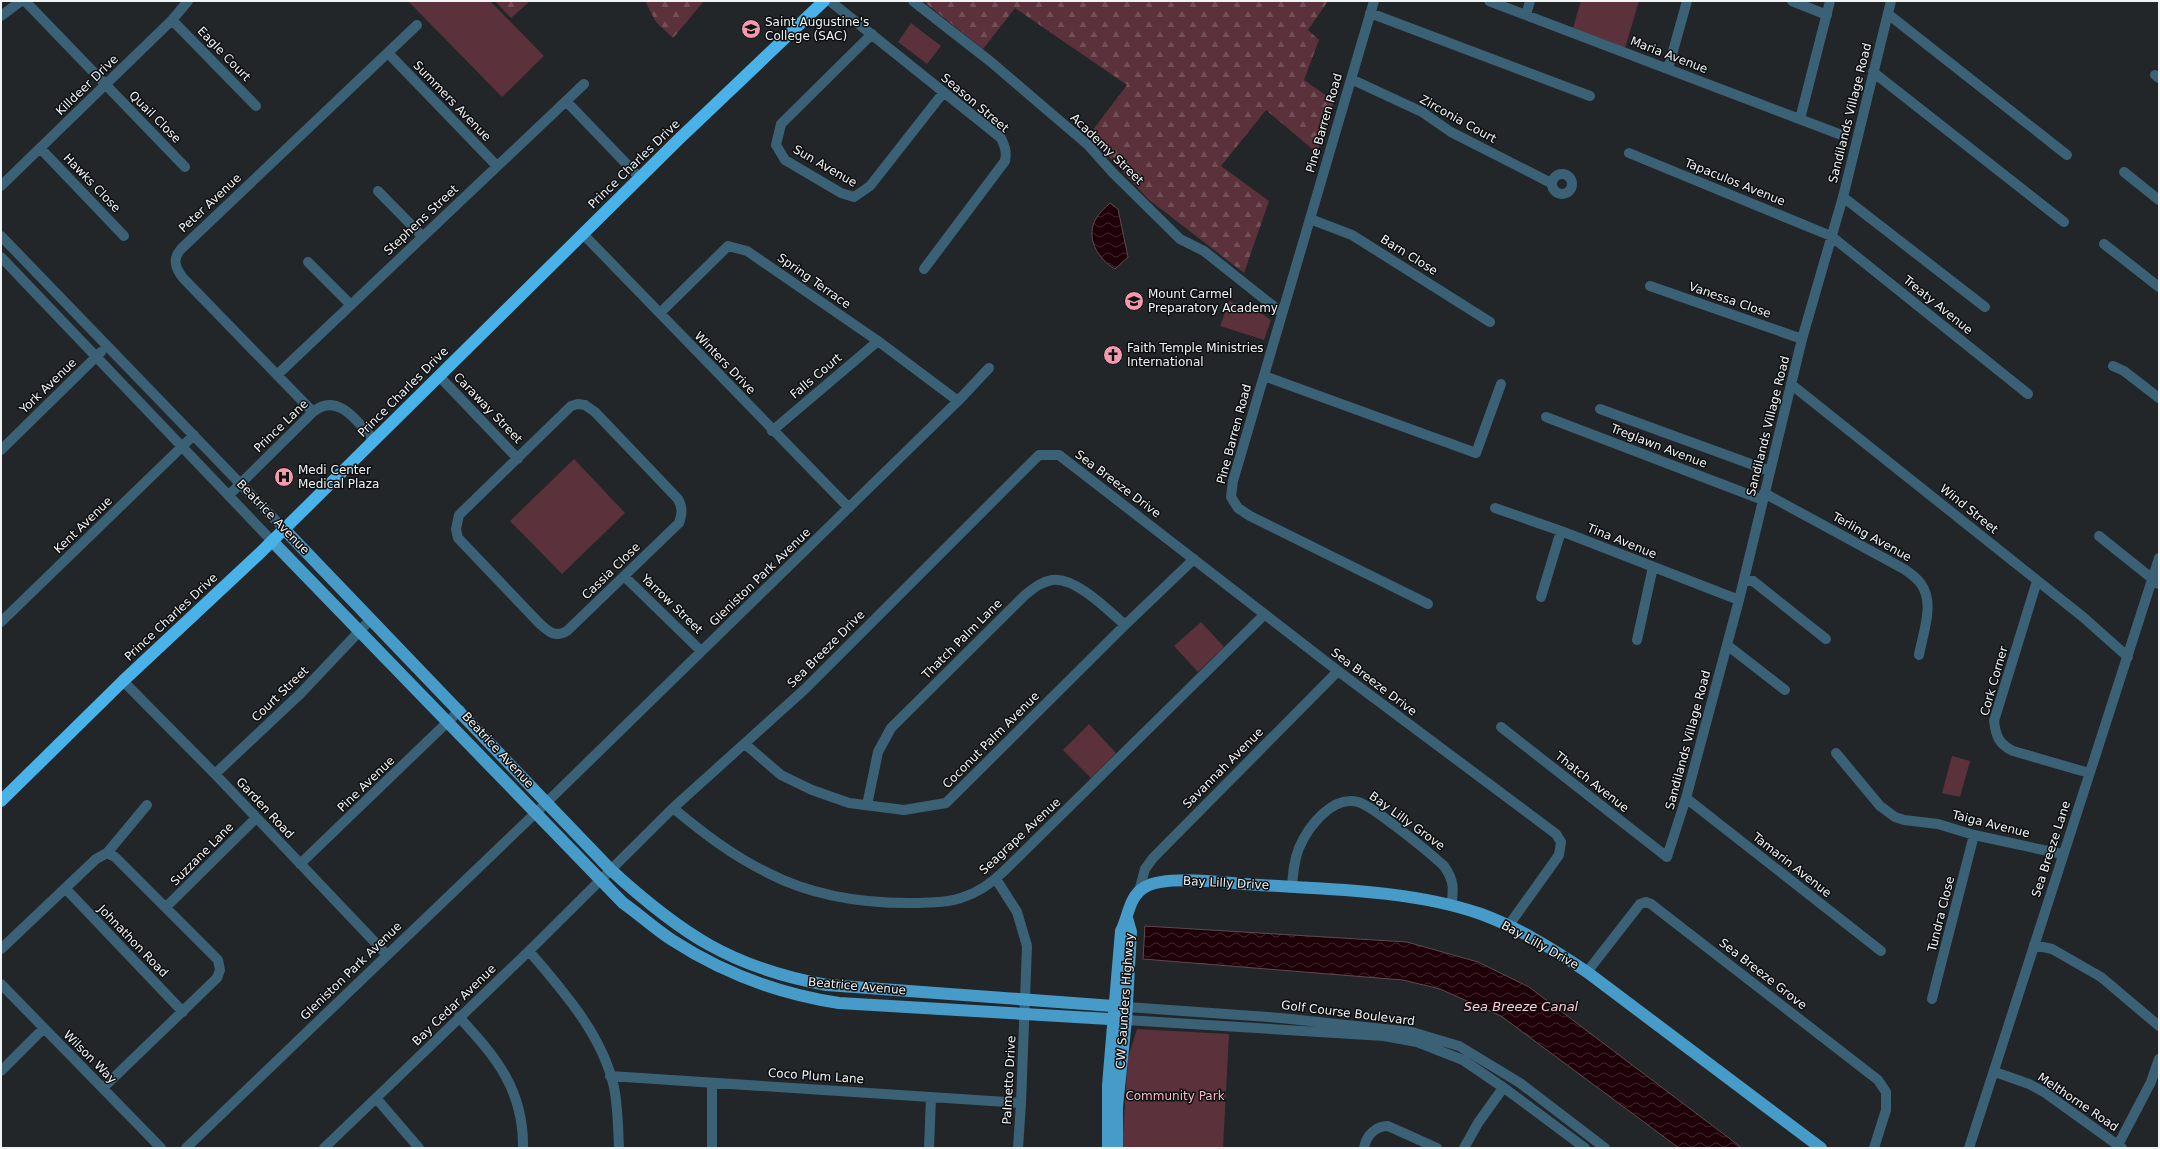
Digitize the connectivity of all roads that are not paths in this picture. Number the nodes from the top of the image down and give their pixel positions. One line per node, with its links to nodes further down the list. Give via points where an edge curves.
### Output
1 (21, 1): 18 (street)
2 (25, 1): 27 (street, Quail Close)
3 (188, 1): 19 (street, Killdeer Drive)
4 (824, 1): 40 (highway, Prince Charles Drive)
5 (830, 1): 21 (street, Season Street)
6 (913, 1): 62 (street, Academy Street, via 991,62 1088,145 1112,173 1180,239 1204,251)
7 (1374, 1): 14 (street, Pine Barren Road)
8 (1489, 1): 15 (street, Maria Avenue)
9 (1530, 1): 15 (street)
10 (1687, 1): 23 (street)
11 (1792, 1): 17 (street)
12 (1830, 1): 17 (street)
13 (1891, 1): 16 (street, Sandilands Village Road)
14 (1370, 13): 25 (street, Pine Barren Road); 29 (street)
15 (1526, 14): 23 (street, Maria Avenue)
16 (1888, 14): 24 (street, Sandilands Village Road); 36 (street)
17 (1827, 15): 32 (street)
18 (1, 16)
19 (172, 20): 27 (street, Killdeer Drive); 31 (street, Eagle Court)
20 (417, 25): 22 (street, Peter Avenue)
21 (872, 34): 28 (street, Season Street); 28 (street, Sun Avenue, via 781,124 776,145 785,160 854,198 870,186)
22 (388, 53): 37 (street, Summers Avenue); 70 (street, Peter Avenue, via 176,256 175,265 183,278)
23 (1668, 69): 32 (street, Maria Avenue)
24 (1873, 72): 44 (street, Sandilands Village Road); 47 (street)
25 (1351, 80): 41 (street, Zirconia Court, via 1422,112 1452,132); 46 (street, Pine Barren Road)
26 (584, 84): 30 (street, Stephens Street)
27 (105, 86): 34 (street, Killdeer Drive); 38 (street, Quail Close)
28 (943, 92): 56 (street, Season Street, via 1001,138 1006,155 1005,161)
29 (1590, 96)
30 (566, 101): 37 (street, Stephens Street); 40 (street)
31 (256, 106)
32 (1800, 119): 33 (street, Maria Avenue)
33 (1839, 134)
34 (40, 148): 42 (street, Killdeer Drive); 50 (street, Hawks Close)
35 (1629, 153): 51 (street, Tapaculos Avenue)
36 (2068, 155)
37 (497, 166): 52 (street, Stephens Street)
38 (185, 167)
39 (2124, 172): 45 (street)
40 (640, 178): 48 (highway, Prince Charles Drive)
41 (1551, 183)
42 (1, 186)
43 (378, 191): 52 (street)
44 (1843, 197): 51 (street, Sandilands Village Road); 60 (street)
45 (2159, 200)
46 (1310, 219): 62 (street, Pine Barren Road); 63 (street, Barn Close, via 1352,236)
47 (2064, 222)
48 (583, 234): 61 (street, Winters Drive); 71 (highway, Prince Charles Drive)
49 (1, 236): 66 (street, Beatrice Avenue)
50 (124, 236)
51 (1831, 236): 64 (street, Sandilands Village Road); 75 (street, Treaty Avenue)
52 (423, 237): 59 (street, Stephens Street)
53 (2104, 244): 58 (street)
54 (1, 257): 67 (street, Beatrice Avenue)
55 (308, 262): 59 (street)
56 (924, 269)
57 (1650, 286): 64 (street, Vanessa Close)
58 (2159, 287)
59 (351, 305): 70 (street, Stephens Street)
60 (1985, 307)
61 (660, 313): 65 (street, Spring Terrace, via 728,246 747,251); 81 (street, Winters Drive)
62 (1282, 313): 72 (street, Pine Barren Road)
63 (1490, 322)
64 (1802, 339): 74 (street, Sandilands Village Road)
65 (878, 341): 77 (street, Spring Terrace); 81 (street, Falls Court)
66 (107, 346): 67 (street, York Avenue); 82 (street, Beatrice Avenue)
67 (96, 357): 84 (street, Beatrice Avenue); 85 (street, York Avenue)
68 (2114, 366): 76 (street)
69 (989, 368): 77 (street, Gleniston Park Avenue)
70 (277, 375): 79 (street, Peter Avenue)
71 (439, 376): 83 (highway, Prince Charles Drive); 86 (street, Caraway Street)
72 (1264, 376): 73 (street, via 1476,453); 106 (street, Pine Barren Road, via 1233,482 1231,497 1238,508)
73 (1501, 384)
74 (1792, 385): 87 (street, Sandilands Village Road); 102 (street, Wind Street)
75 (2028, 394)
76 (2159, 398)
77 (958, 401): 91 (street, Gleniston Park Avenue)
78 (1600, 409): 87 (street)
79 (313, 412): 83 (street, Prince Lane, via 326,404 340,407); 88 (street, Prince Lane)
80 (1546, 417): 90 (street, Treglawn Avenue)
81 (772, 431): 91 (street, Winters Drive)
82 (194, 435): 84 (street, Kent Avenue); 88 (street, Beatrice Avenue)
83 (374, 440): 93 (highway, Prince Charles Drive)
84 (182, 446): 89 (street, Beatrice Avenue); 109 (street, Kent Avenue)
85 (1, 450)
86 (518, 459): 100 (street, Cassia Close, via 572,406 585,405 595,412 678,499 682,506 679,523); 100 (street, Cassia Close, via 459,515 456,529 458,538 540,624 556,635 567,631)
87 (1770, 471): 90 (street, Sandilands Village Road)
88 (240, 484): 89 (street, Prince Lane); 93 (street, Beatrice Avenue)
89 (229, 495): 96 (street, Beatrice Avenue)
90 (1763, 497): 101 (street, Sandilands Village Road); 116 (street, Terling Avenue, via 1904,569 1920,582 1925,591 1928,608)
91 (849, 508): 115 (street, Gleniston Park Avenue)
92 (1495, 508): 94 (street, Tina Avenue)
93 (284, 529): 96 (highway, Prince Charles Drive); 108 (main road, Beatrice Avenue)
94 (1561, 530): 99 (street, Tina Avenue); 104 (street)
95 (2098, 536): 103 (street)
96 (272, 541): 111 (main road, Beatrice Avenue); 119 (highway, Prince Charles Drive)
97 (2159, 558): 103 (street, Sea Breeze Lane)
98 (1194, 559): 107 (street, Sea Breeze Drive); 110 (street, Coconut Palm Avenue); 124 (street, Sea Breeze Drive, via 1059,455 1039,455 805,689)
99 (1653, 567): 105 (street, Tina Avenue); 113 (street)
100 (624, 576): 115 (street, Yarrow Street)
101 (1744, 579): 105 (street, Sandilands Village Road); 112 (street, via 1753,581)
102 (2037, 581): 117 (street, Wind Street); 126 (street, Cork Corner, via 1994,721 1996,735 2002,746 2013,752)
103 (2156, 582): 117 (street, Sea Breeze Lane)
104 (1541, 597)
105 (1739, 600): 114 (street, Sandilands Village Road)
106 (1428, 604)
107 (1264, 615): 118 (street, Sea Breeze Drive); 142 (street, Seagrape Avenue)
108 (371, 619): 111 (street, Court Street); 121 (main road, Beatrice Avenue)
109 (1, 622)
110 (1125, 625): 132 (street, Coconut Palm Avenue, via 946,803 904,810); 132 (street, Thatch Palm Lane, via 1095,599 1067,582 1054,580 1040,584 1025,595 891,728 878,752)
111 (360, 631): 122 (main road, Beatrice Avenue); 127 (street, Court Street, via 301,693)
112 (1826, 639)
113 (1637, 640)
114 (1727, 645): 120 (street); 128 (street, Sandilands Village Road)
115 (701, 651): 130 (street, Gleniston Park Avenue)
116 (1919, 655)
117 (2128, 657): 126 (street, Sea Breeze Lane)
118 (1338, 671): 146 (street, Savannah Avenue, via 1153,858 1145,869); 150 (street, Sea Breeze Drive, via 1558,836 1561,849 1558,858)
119 (123, 680): 127 (street, Garden Road); 129 (highway, Prince Charles Drive)
120 (1785, 690)
121 (460, 710): 122 (street, Pine Avenue); 130 (main road, Beatrice Avenue)
122 (449, 722): 134 (main road, Beatrice Avenue); 140 (street, Pine Avenue)
123 (1501, 727): 139 (street, Thatch Avenue)
124 (745, 744): 132 (street, Coconut Palm Avenue, via 781,775 812,790 849,803); 133 (street, Sea Breeze Drive)
125 (1836, 753): 136 (street, Taiga Avenue, via 1887,812 1904,820 1938,824)
126 (2089, 773): 138 (street, Sea Breeze Lane)
127 (215, 774): 135 (street, Garden Road)
128 (1686, 798): 139 (street, Sandilands Village Road); 154 (street, Tamarin Avenue)
129 (1, 801)
130 (547, 802): 134 (street, Gleniston Park Avenue); 141 (main road, Beatrice Avenue)
131 (147, 804): 137 (street)
132 (867, 805)
133 (673, 808): 141 (street, Sea Breeze Drive); 142 (street, Seagrape Avenue, via 744,861 794,885 824,893 877,902 934,902 963,898)
134 (536, 813): 143 (main road, Beatrice Avenue); 155 (street, Gleniston Park Avenue)
135 (256, 818): 140 (street, Garden Road); 148 (street, Suzzane Lane)
136 (1974, 835): 138 (street, Taiga Avenue); 159 (street, Tundra Close)
137 (107, 853): 145 (street, via 96,859); 148 (street, via 115,857)
138 (2062, 854): 151 (street, Sea Breeze Lane)
139 (1667, 857)
140 (300, 864): 155 (street, Garden Road)
141 (611, 870): 143 (street, Sea Breeze Drive); 158 (main road, Beatrice Avenue, via 651,907 686,933 720,952 755,967 800,981 827,986)
142 (996, 879): 158 (street, Palmetto Drive, via 1016,912 1026,937)
143 (600, 880): 153 (street, Bay Cedar Avenue); 163 (main road, Beatrice Avenue, via 624,903 671,939 724,970 766,987 814,999 839,1002)
144 (1292, 887): 146 (main road, Bay Lilly Drive, via 1175,881 1154,883); 147 (main road, Bay Lilly Drive, via 1397,896); 147 (street, Bay Lilly Grove, via 1297,855 1312,826 1339,803 1354,801 1371,809 1444,866 1454,887)
145 (65, 888): 152 (street); 162 (street, Johnathon Road)
146 (1139, 891): 149 (main road, via 1130,905)
147 (1452, 906): 150 (main road, Bay Lilly Drive)
148 (166, 907): 162 (street, via 218,960 220,970 217,978)
149 (1127, 918): 160 (main road, CW Saunders Highway, via 1121,930); 161 (main road, CW Saunders Highway, via 1131,932)
150 (1509, 926): 156 (main road, Bay Lilly Drive)
151 (2034, 946): 167 (street, via 2052,949 2101,977); 171 (street, Sea Breeze Lane)
152 (1, 950)
153 (529, 951): 164 (street, Bay Cedar Avenue); 172 (street, via 574,1004 600,1048)
154 (1881, 951)
155 (387, 955): 183 (street, Gleniston Park Avenue)
156 (1587, 972): 198 (main road, Bay Lilly Drive); 199 (street, Sea Breeze Grove, via 1638,907 1642,903 1649,903 1878,1080 1886,1092 1886,1110)
157 (1, 984): 168 (street, Wilson Way)
158 (1025, 999): 160 (main road, Beatrice Avenue); 163 (street, Palmetto Drive)
159 (1932, 999)
160 (1114, 1006): 161 (main road, Beatrice Avenue); 165 (main road, CW Saunders Highway)
161 (1127, 1007): 166 (main road, CW Saunders Highway); 179 (street, Golf Course Boulevard, via 1281,1018 1412,1032 1459,1046 1520,1083)
162 (183, 1012): 174 (street)
163 (1025, 1012): 165 (main road, Beatrice Avenue); 178 (street, Palmetto Drive)
164 (459, 1017): 177 (street, Bay Cedar Avenue); 186 (street, via 501,1065 509,1080 517,1101)
165 (1113, 1019): 166 (main road, Beatrice Avenue); 191 (main road, CW Saunders Highway, via 1108,1085)
166 (1126, 1020): 175 (street, Golf Course Boulevard, via 1384,1036 1417,1042 1463,1060); 192 (main road, CW Saunders Highway, via 1117,1107)
167 (2159, 1026)
168 (43, 1029): 170 (street); 174 (street, Wilson Way)
169 (2159, 1059): 181 (street, via 2151,1082)
170 (1, 1071)
171 (1994, 1072): 181 (street, Melthorne Road, via 2030,1084 2044,1092); 200 (street, Sea Breeze Lane)
172 (610, 1076): 173 (street, Coco Plum Lane); 187 (street, via 615,1095)
173 (712, 1083): 176 (street, Coco Plum Lane); 188 (street)
174 (103, 1088): 182 (street, Wilson Way)
175 (1503, 1088): 180 (street, Golf Course Boulevard); 195 (street, via 1478,1122)
176 (931, 1097): 178 (street, Coco Plum Lane); 189 (street)
177 (376, 1098): 184 (street, Bay Cedar Avenue); 185 (street)
178 (1021, 1103): 190 (street, Palmetto Drive)
179 (1581, 1130): 180 (street); 197 (street, Golf Course Boulevard)
180 (1574, 1144): 196 (street, Golf Course Boulevard)
181 (2120, 1146)
182 (160, 1148)
183 (186, 1148)
184 (324, 1148)
185 (420, 1148)
186 (523, 1148)
187 (619, 1148)
188 (712, 1148)
189 (929, 1148)
190 (1018, 1148)
191 (1108, 1148)
192 (1117, 1148)
193 (1364, 1148): 194 (street, via 1368,1137 1382,1126 1388,1126)
194 (1437, 1148)
195 (1464, 1148)
196 (1585, 1148)
197 (1605, 1148)
198 (1821, 1148)
199 (1874, 1148)
200 (1969, 1148)

